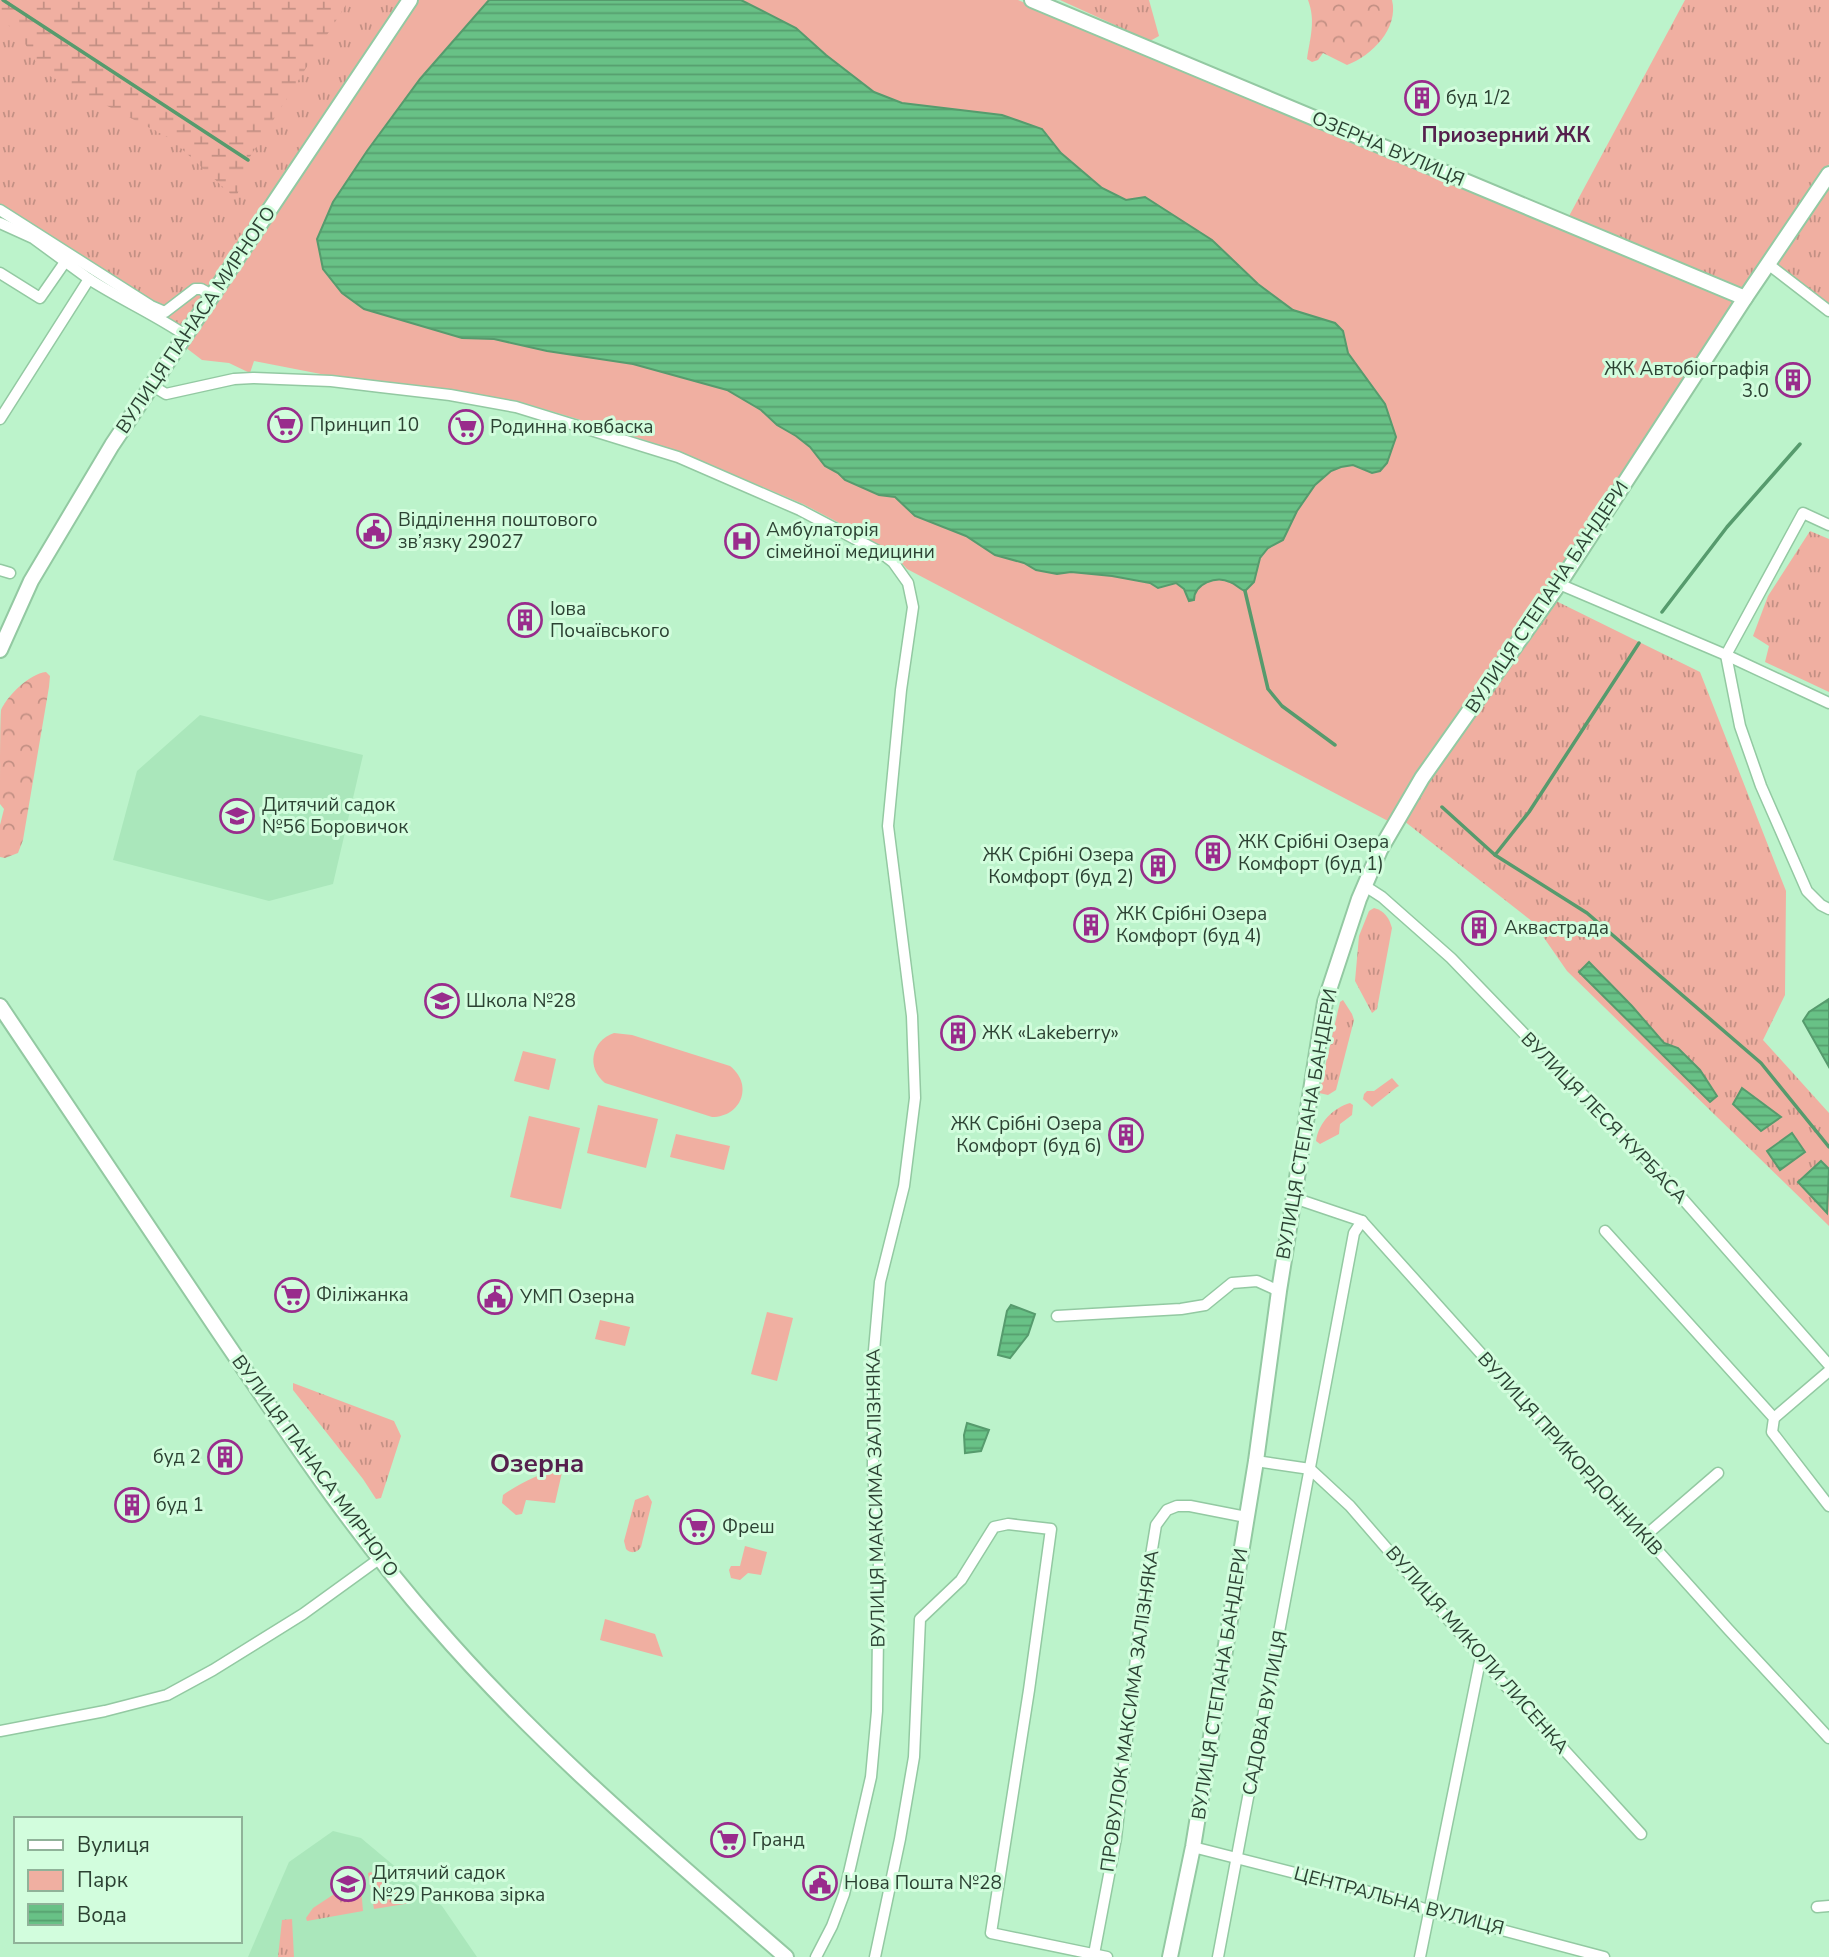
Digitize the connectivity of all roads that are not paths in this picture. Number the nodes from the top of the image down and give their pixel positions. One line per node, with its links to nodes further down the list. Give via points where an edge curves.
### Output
1 (410, 0): 10 (main road, ВУЛИЦЯ ПАНАСА МИРНОГО)
2 (1032, 0): 11 (main road, ОЗЕРНА ВУЛИЦЯ)
3 (1829, 174): 7 (main road, ВУЛИЦЯ СТЕПАНА БАНДЕРИ)
4 (0, 210): 10 (street, via 165,312 195,289)
5 (0, 223): 6 (street, via 33,238)
6 (65, 262): 8 (street, via 40,298); 9 (street)
7 (1768, 264): 11 (main road, ВУЛИЦЯ СТЕПАНА БАНДЕРИ); 12 (street)
8 (0, 273)
9 (89, 279): 13 (street); 15 (street)
10 (212, 295): 13 (main road, ВУЛИЦЯ ПАНАСА МИРНОГО)
11 (1745, 299): 17 (main road, ВУЛИЦЯ СТЕПАНА БАНДЕРИ)
12 (1829, 311)
13 (185, 335): 14 (main road, ВУЛИЦЯ ПАНАСА МИРНОГО)
14 (151, 385): 18 (main road, ВУЛИЦЯ ПАНАСА МИРНОГО, via 59,530); 50 (street, ВУЛИЦЯ МАКСИМА ЗАЛІЗНЯКА, via 166,394 234,379 331,381 516,407 678,457 800,510 880,552 908,583 913,607 888,826 912,1016 915,1098 904,1186 880,1282 873,1362 879,1559 877,1710 871,1777 849,1875)
15 (0, 419)
16 (1829, 525): 19 (street, via 1803,513)
17 (1559, 584): 19 (street); 21 (main road, ВУЛИЦЯ СТЕПАНА БАНДЕРИ, via 1422,778 1380,850)
18 (0, 650)
19 (1726, 654): 20 (street); 22 (street, via 1740,726 1762,786 1807,891)
20 (1829, 703)
21 (1365, 886): 24 (main road, ВУЛИЦЯ СТЕПАНА БАНДЕРИ, via 1325,1002); 29 (street, ВУЛИЦЯ ЛЕСЯ КУРБАСА, via 1451,958 1674,1189)
22 (1829, 909)
23 (0, 1006): 38 (main road, ВУЛИЦЯ ПАНАСА МИРНОГО, via 291,1438)
24 (1294, 1198): 25 (street, ВУЛИЦЯ ПРИКОРДОННИКІВ); 27 (main road, ВУЛИЦЯ СТЕПАНА БАНДЕРИ)
25 (1362, 1221): 33 (street, САДОВА ВУЛИЦЯ, via 1354,1233); 37 (street, ВУЛИЦЯ ПРИКОРДОННИКІВ)
26 (1605, 1231): 31 (street)
27 (1279, 1291): 28 (street, via 1257,1281 1232,1283 1205,1305 1181,1310); 32 (main road, ВУЛИЦЯ СТЕПАНА БАНДЕРИ)
28 (1057, 1316)
29 (1829, 1365)
30 (1829, 1371): 31 (street)
31 (1774, 1418): 35 (street, via 1772,1432)
32 (1255, 1461): 33 (street); 36 (main road, ВУЛИЦЯ СТЕПАНА БАНДЕРИ)
33 (1310, 1469): 39 (street, ВУЛИЦЯ МИКОЛИ ЛИСЕНКА, via 1350,1506); 44 (street, САДОВА ВУЛИЦЯ)
34 (1718, 1473): 37 (street)
35 (1829, 1506)
36 (1246, 1517): 43 (main road, ВУЛИЦЯ СТЕПАНА БАНДЕРИ); 48 (street, ПРОВУЛОК МАКСИМА ЗАЛІЗНЯКА, via 1177,1506 1167,1510 1156,1525 1140,1622 1116,1838)
37 (1645, 1536): 41 (street, ВУЛИЦЯ ПРИКОРДОННИКІВ)
38 (379, 1559): 40 (street, via 303,1614 167,1695); 49 (main road, ВУЛИЦЯ ПАНАСА МИРНОГО, via 508,1705)
39 (1481, 1656): 42 (street, ВУЛИЦЯ МИКОЛИ ЛИСЕНКА); 47 (street)
40 (0, 1731)
41 (1829, 1738)
42 (1641, 1834)
43 (1194, 1847): 44 (street, ЦЕНТРАЛЬНА ВУЛИЦЯ); 53 (main road, ВУЛИЦЯ СТЕПАНА БАНДЕРИ)
44 (1237, 1858): 47 (street, ЦЕНТРАЛЬНА ВУЛИЦЯ); 54 (street, САДОВА ВУЛИЦЯ)
45 (1829, 1906): 46 (street)
46 (1817, 1907)
47 (1430, 1911): 55 (street); 56 (street, ЦЕНТРАЛЬНА ВУЛИЦЯ)
48 (1094, 1954): 51 (street, ВУЛИЦЯ МАКСИМА ЗАЛІЗНЯКА, via 990,1933 1051,1529 1008,1524 994,1527 961,1580 920,1619 914,1758); 52 (street)
49 (786, 1957)
50 (816, 1957)
51 (875, 1957)
52 (1107, 1957)
53 (1170, 1957)
54 (1218, 1957)
55 (1420, 1957)
56 (1604, 1957)

